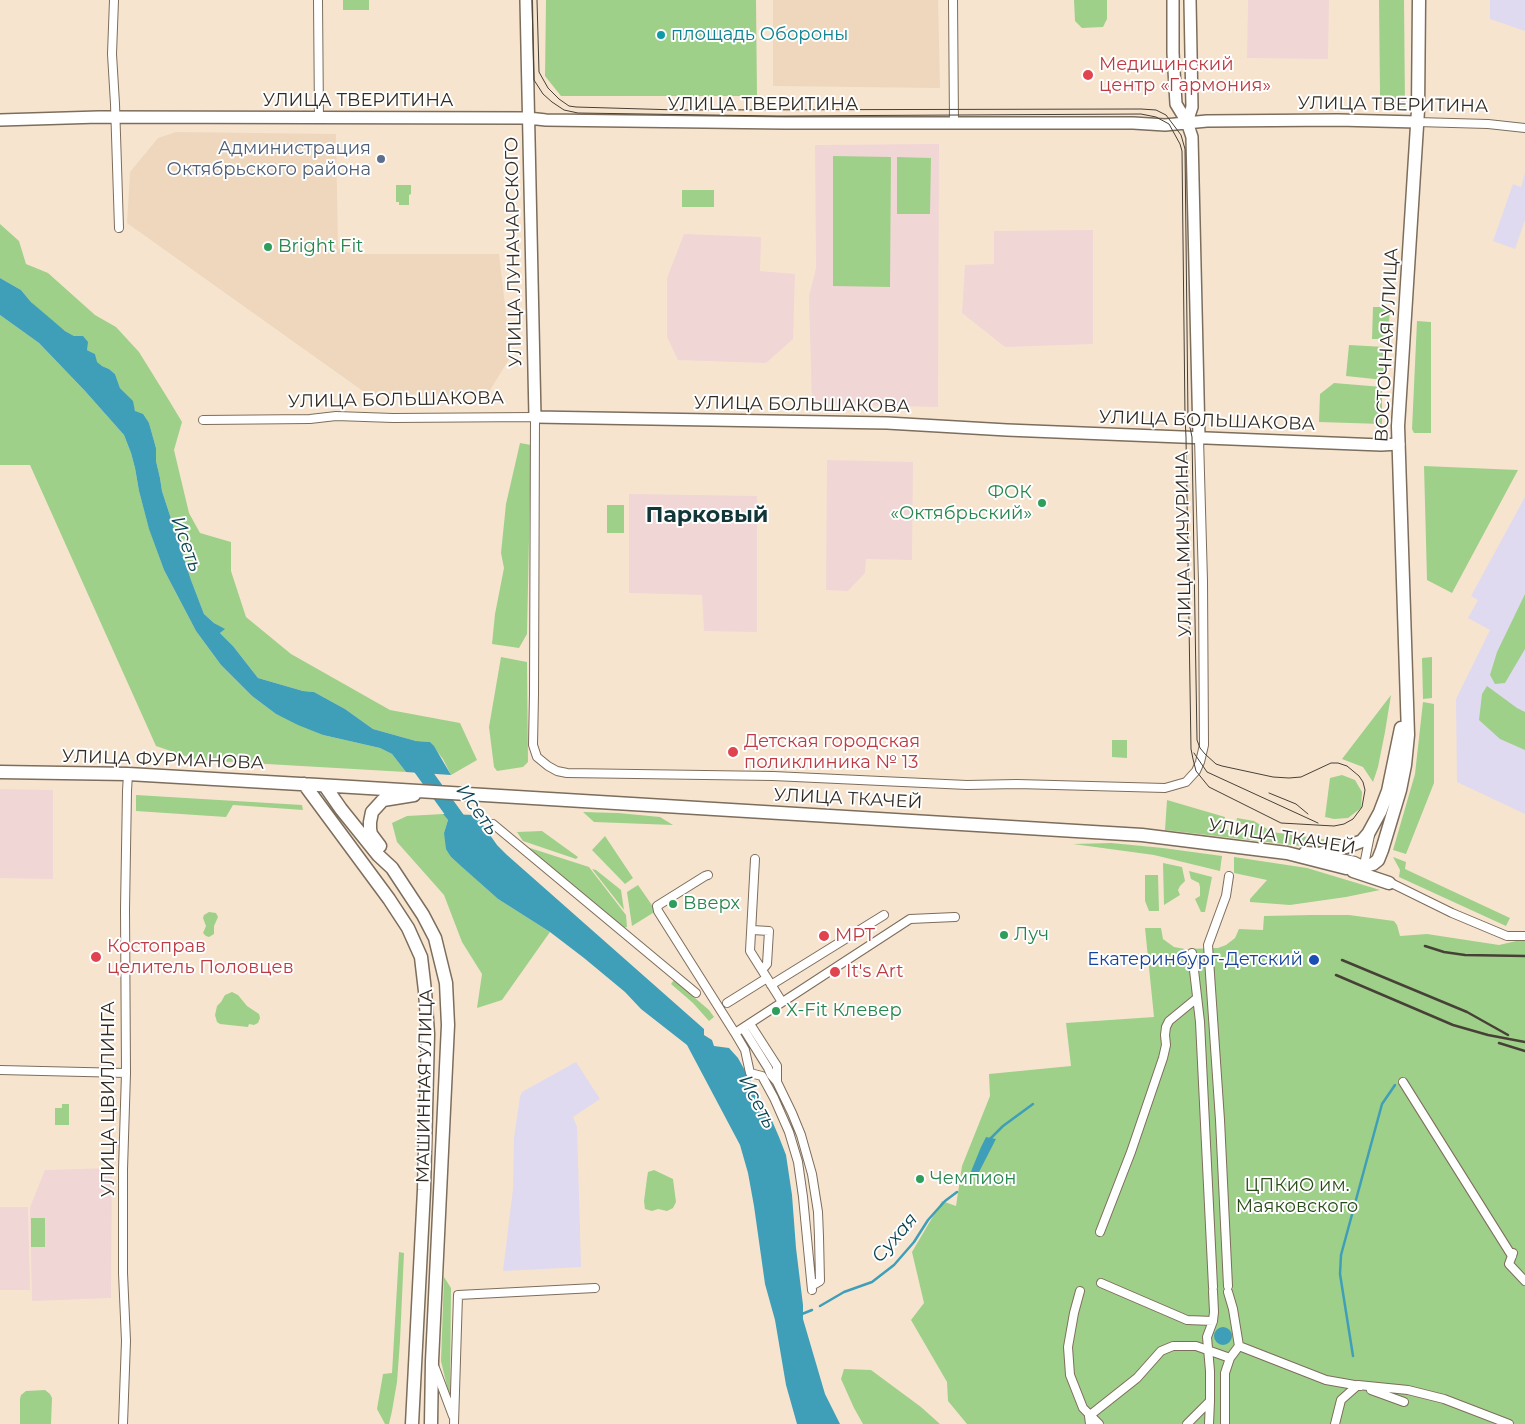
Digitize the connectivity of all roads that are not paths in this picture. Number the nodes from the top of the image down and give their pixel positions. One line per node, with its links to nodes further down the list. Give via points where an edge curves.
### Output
1 (114, 0): 8 (street, via 112,54)
2 (318, 0): 9 (street)
3 (526, 0): 10 (street, УЛИЦА ЛУНАЧАРСКОГО)
4 (953, 0): 14 (street)
5 (1172, 0): 12 (street, УЛИЦА МИЧУРИНА, via 1177,108)
6 (1190, 0): 12 (street, УЛИЦА МИЧУРИНА, via 1192,107)
7 (1420, 0): 13 (main road, ВОСТОЧНАЯ УЛИЦА)
8 (116, 118): 9 (street, УЛИЦА ТВЕРИТИНА); 11 (street, УЛИЦА ТВЕРИТИНА); 16 (street)
9 (319, 118): 10 (street, УЛИЦА ТВЕРИТИНА)
10 (528, 118): 14 (street, УЛИЦА ТВЕРИТИНА); 17 (street, УЛИЦА ЛУНАЧАРСКОГО)
11 (0, 120)
12 (1187, 122): 13 (street, УЛИЦА ТВЕРИТИНА); 14 (street, УЛИЦА ТВЕРИТИНА, via 1166,125); 19 (street, УЛИЦА МИЧУРИНА, via 1192,137)
13 (1417, 122): 15 (street, УЛИЦА ТВЕРИТИНА); 20 (main road, ВОСТОЧНАЯ УЛИЦА)
14 (954, 124)
15 (1525, 128)
16 (119, 228)
17 (535, 417): 18 (street, УЛИЦА БОЛЬШАКОВА, via 336,416); 19 (street, УЛИЦА БОЛЬШАКОВА, via 893,424); 22 (street, УЛИЦА ЛУНАЧАРСКОГО, via 533,745 537,757)
18 (203, 420)
19 (1199, 438): 20 (street, УЛИЦА БОЛЬШАКОВА); 25 (street, УЛИЦА МИЧУРИНА, via 1204,745 1198,768)
20 (1399, 444): 21 (main road, ВОСТОЧНАЯ УЛИЦА)
21 (1406, 691): 30 (main road, ВОСТОЧНАЯ УЛИЦА, via 1401,733 1388,791); 31 (main road, ВОСТОЧНАЯ УЛИЦА, via 1408,735 1405,765)
22 (548, 766): 25 (street, УЛИЦА ТКАЧЕЙ, via 567,773 773,776 968,785 1165,788)
23 (0, 772): 24 (main road, УЛИЦА ФУРМАНОВА)
24 (128, 774): 26 (main road, УЛИЦА ФУРМАНОВА); 55 (street, УЛИЦА ЦВИЛЛИНГА)
25 (1186, 782)
26 (304, 784): 27 (main road, УЛИЦА ФУРМАНОВА); 73 (main road, МАШИННАЯ УЛИЦА, via 389,899 421,956 428,1034)
27 (325, 786): 28 (main road); 36 (main road, МАШИННАЯ УЛИЦА, via 378,855)
28 (391, 794): 32 (main road, УЛИЦА ТКАЧЕЙ, via 492,795 1142,835); 36 (main road, via 372,812 370,822 372,834 390,858)
29 (493, 824): 48 (street)
30 (1372, 828): 33 (main road, ВОСТОЧНАЯ УЛИЦА, via 1362,841); 35 (street, УЛИЦА ТКАЧЕЙ)
31 (1382, 850): 35 (main road, ВОСТОЧНАЯ УЛИЦА, via 1378,860); 40 (main road, via 1381,871)
32 (1287, 853): 33 (main road, ВОСТОЧНАЯ УЛИЦА); 37 (main road, УЛИЦА ТКАЧЕЙ)
33 (1319, 854): 35 (street, УЛИЦА ТКАЧЕЙ)
34 (755, 858): 43 (street)
35 (1366, 866): 37 (main road, УЛИЦА ТКАЧЕЙ); 40 (street, УЛИЦА ТКАЧЕЙ)
36 (392, 868): 66 (main road, МАШИННАЯ УЛИЦА, via 435,938 446,983 448,1025)
37 (1346, 868): 40 (main road)
38 (708, 875): 53 (street, via 657,906)
39 (1229, 876): 63 (street, via 1226,896 1208,945 1228,1289)
40 (1390, 882): 44 (street, УЛИЦА ТКАЧЕЙ, via 1507,936)
41 (884, 915): 47 (street)
42 (955, 917): 50 (street, via 910,919)
43 (752, 930): 46 (street, via 750,951); 46 (street, via 768,931 767,964)
44 (1525, 936)
45 (1192, 953): 49 (street)
46 (762, 970): 47 (street)
47 (769, 981): 50 (street); 51 (street)
48 (696, 993)
49 (1197, 998): 57 (street, via 1166,1027 1163,1058); 62 (street)
50 (782, 1002): 52 (street)
51 (727, 1003)
52 (746, 1026): 53 (street); 53 (street, via 777,1066 777,1082 801,1135 812,1174 818,1212 820,1281 814,1287 798,1162 789,1132 762,1076 750,1073)
53 (735, 1033)
54 (0, 1070): 55 (street)
55 (126, 1072): 72 (street, УЛИЦА ЦВИЛЛИНГА)
56 (1403, 1082): 58 (street, via 1512,1254 1509,1264)
57 (1100, 1232)
58 (1525, 1281)
59 (1101, 1282): 62 (street, via 1187,1320)
60 (596, 1288): 71 (street, via 458,1295)
61 (1080, 1291): 70 (street, via 1068,1347 1070,1375)
62 (1213, 1321): 64 (street, via 1206,1337)
63 (1239, 1346): 65 (street); 67 (street, via 1326,1380)
64 (1208, 1349): 65 (street); 68 (street); 70 (street, via 1173,1346 1161,1352)
65 (1230, 1358): 78 (street, via 1225,1373)
66 (432, 1362): 71 (street); 74 (main road, МАШИННАЯ УЛИЦА)
67 (1358, 1385): 69 (street); 79 (street, via 1341,1400); 80 (street, via 1408,1390 1444,1399)
68 (1210, 1401): 76 (street); 77 (street)
69 (1404, 1402)
70 (1090, 1420): 75 (street)
71 (454, 1422)
72 (123, 1424)
73 (412, 1424)
74 (431, 1424)
75 (1098, 1424)
76 (1187, 1424)
77 (1209, 1424)
78 (1225, 1424)
79 (1334, 1424)
80 (1509, 1424)

